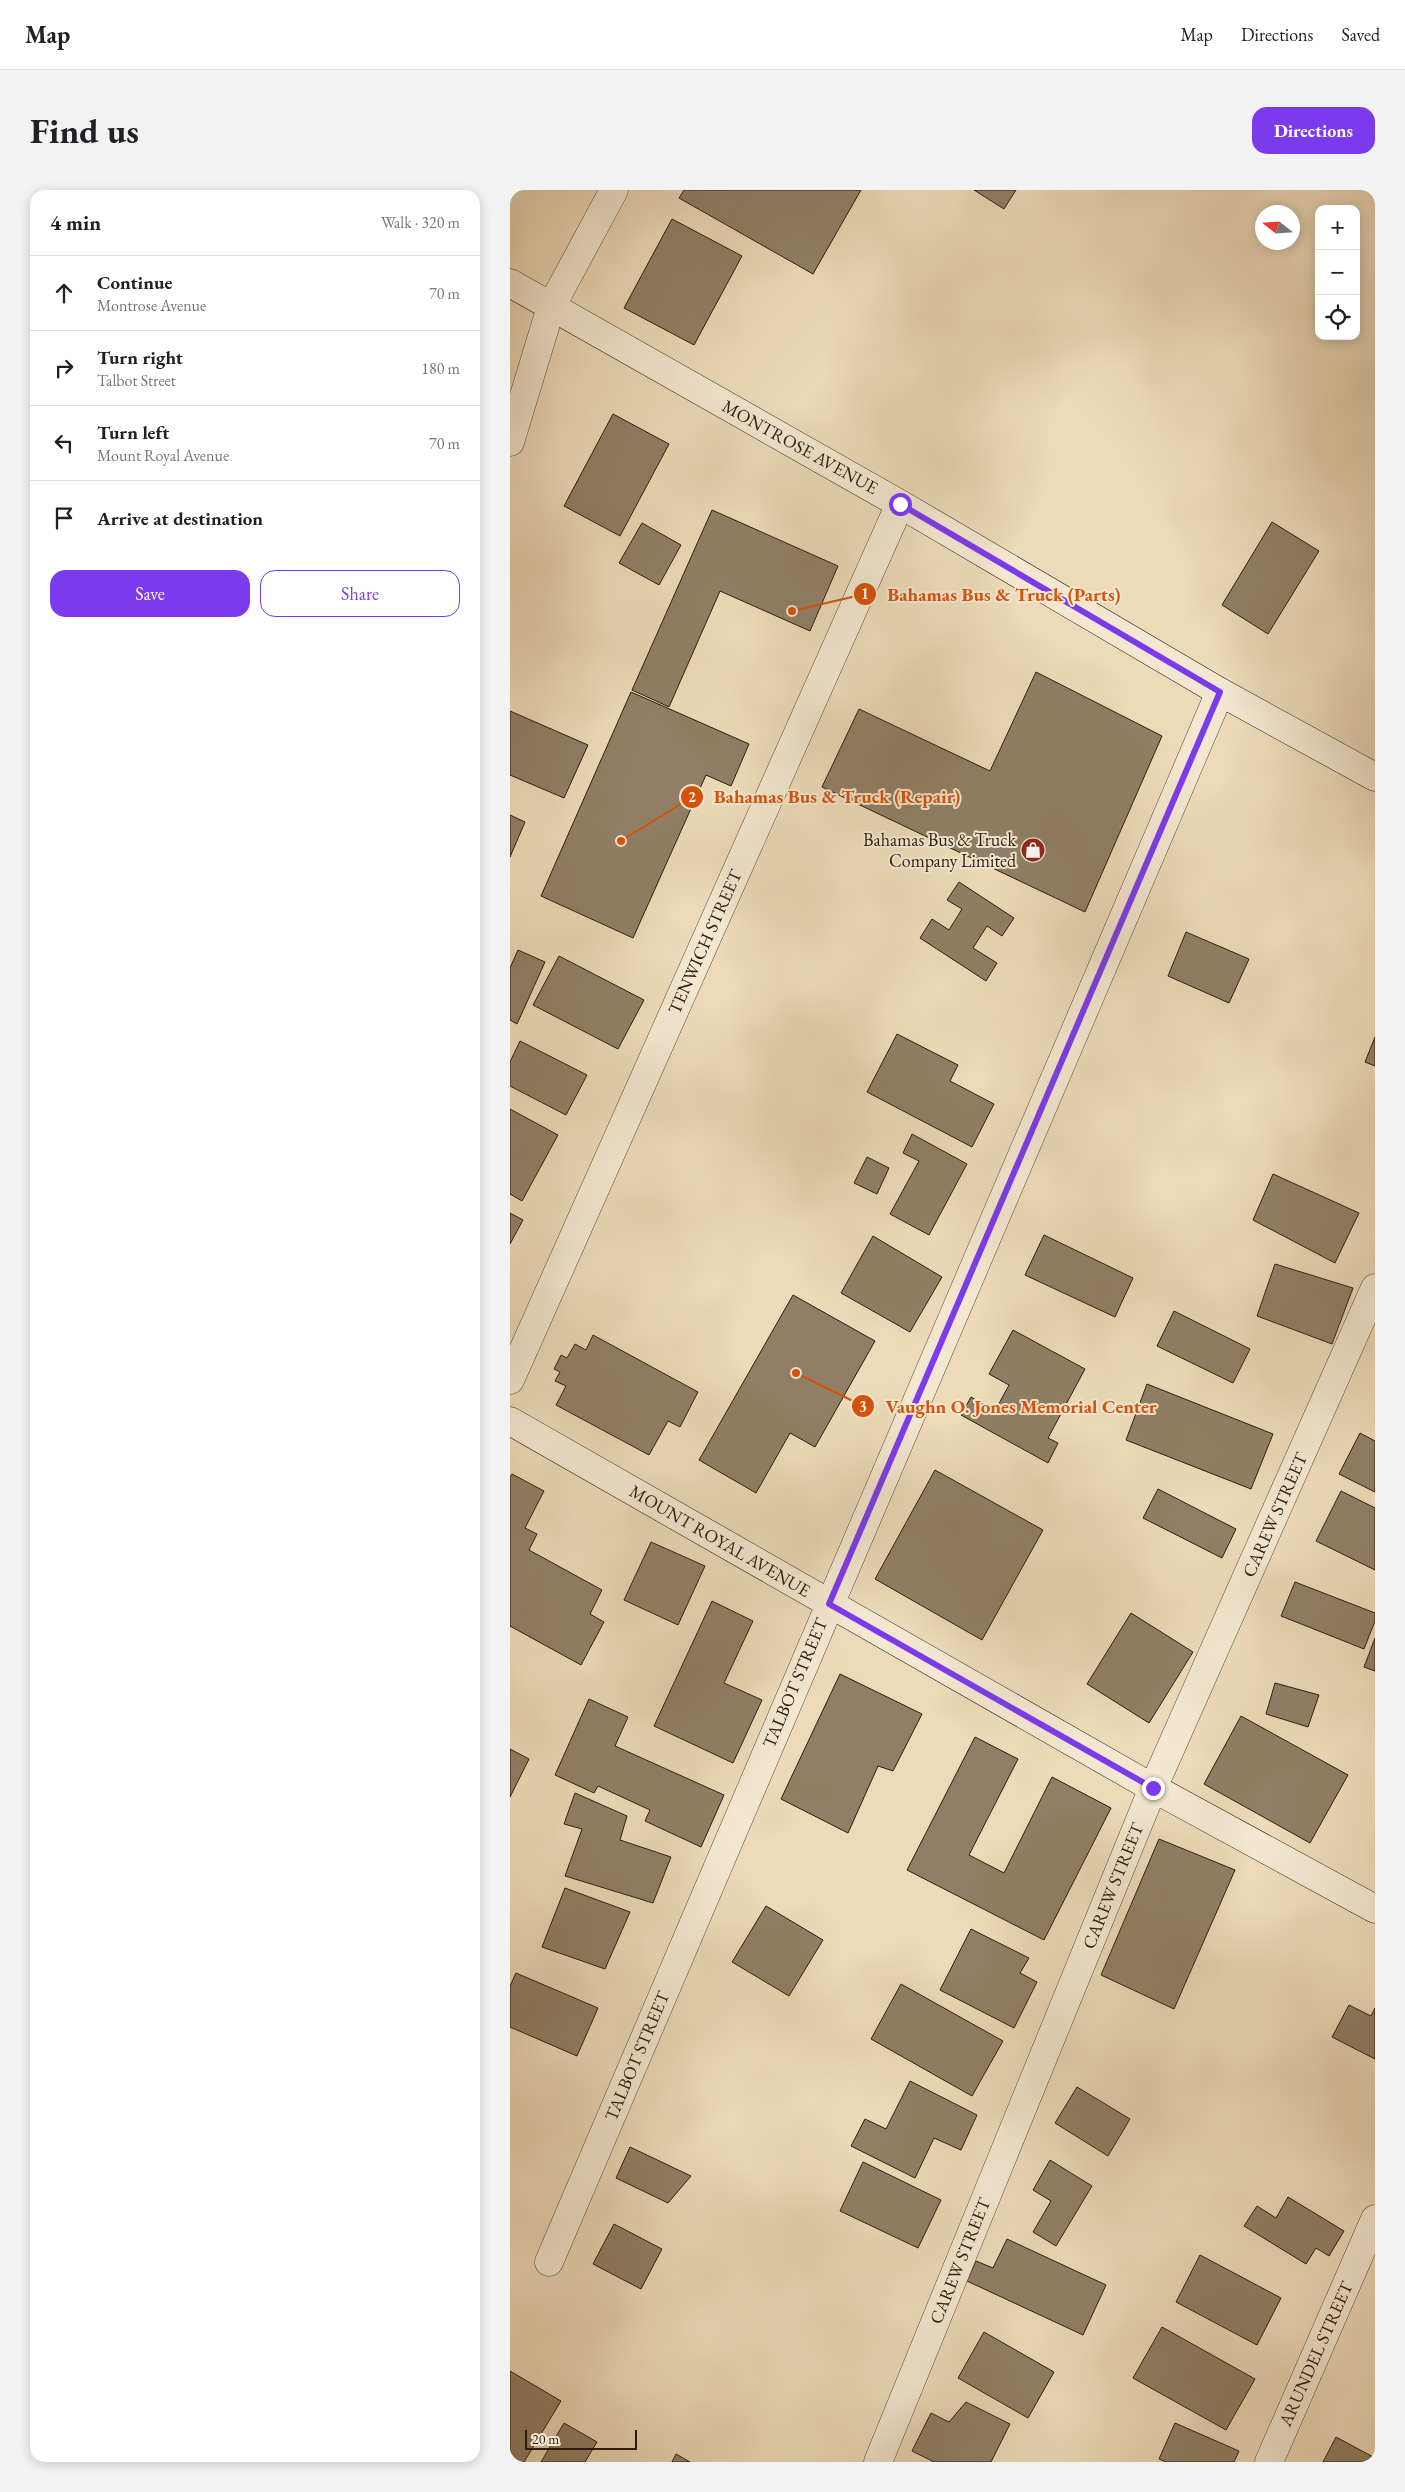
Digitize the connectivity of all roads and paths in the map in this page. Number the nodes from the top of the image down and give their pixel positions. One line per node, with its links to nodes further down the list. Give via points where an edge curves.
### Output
1 (614, 190): 3 (street)
2 (510, 283): 3 (street, MONTROSE AVENUE)
3 (551, 307): 4 (street); 5 (street, MONTROSE AVENUE)
4 (510, 442)
5 (900, 504): 6 (street, MONTROSE AVENUE); 9 (street, TENWICH STREET)
6 (1220, 692): 7 (street, MONTROSE AVENUE); 11 (street, TALBOT STREET)
7 (1375, 777)
8 (1375, 1288): 12 (street, CAREW STREET)
9 (510, 1380)
10 (510, 1421): 11 (street, MOUNT ROYAL AVENUE)
11 (829, 1604): 12 (street, MOUNT ROYAL AVENUE); 15 (street, TALBOT STREET)
12 (1153, 1788): 13 (street, MOUNT ROYAL AVENUE); 16 (street, CAREW STREET)
13 (1375, 1909)
14 (1375, 2219): 17 (street, ARUNDEL STREET)
15 (549, 2262)
16 (878, 2462)
17 (1269, 2462)

